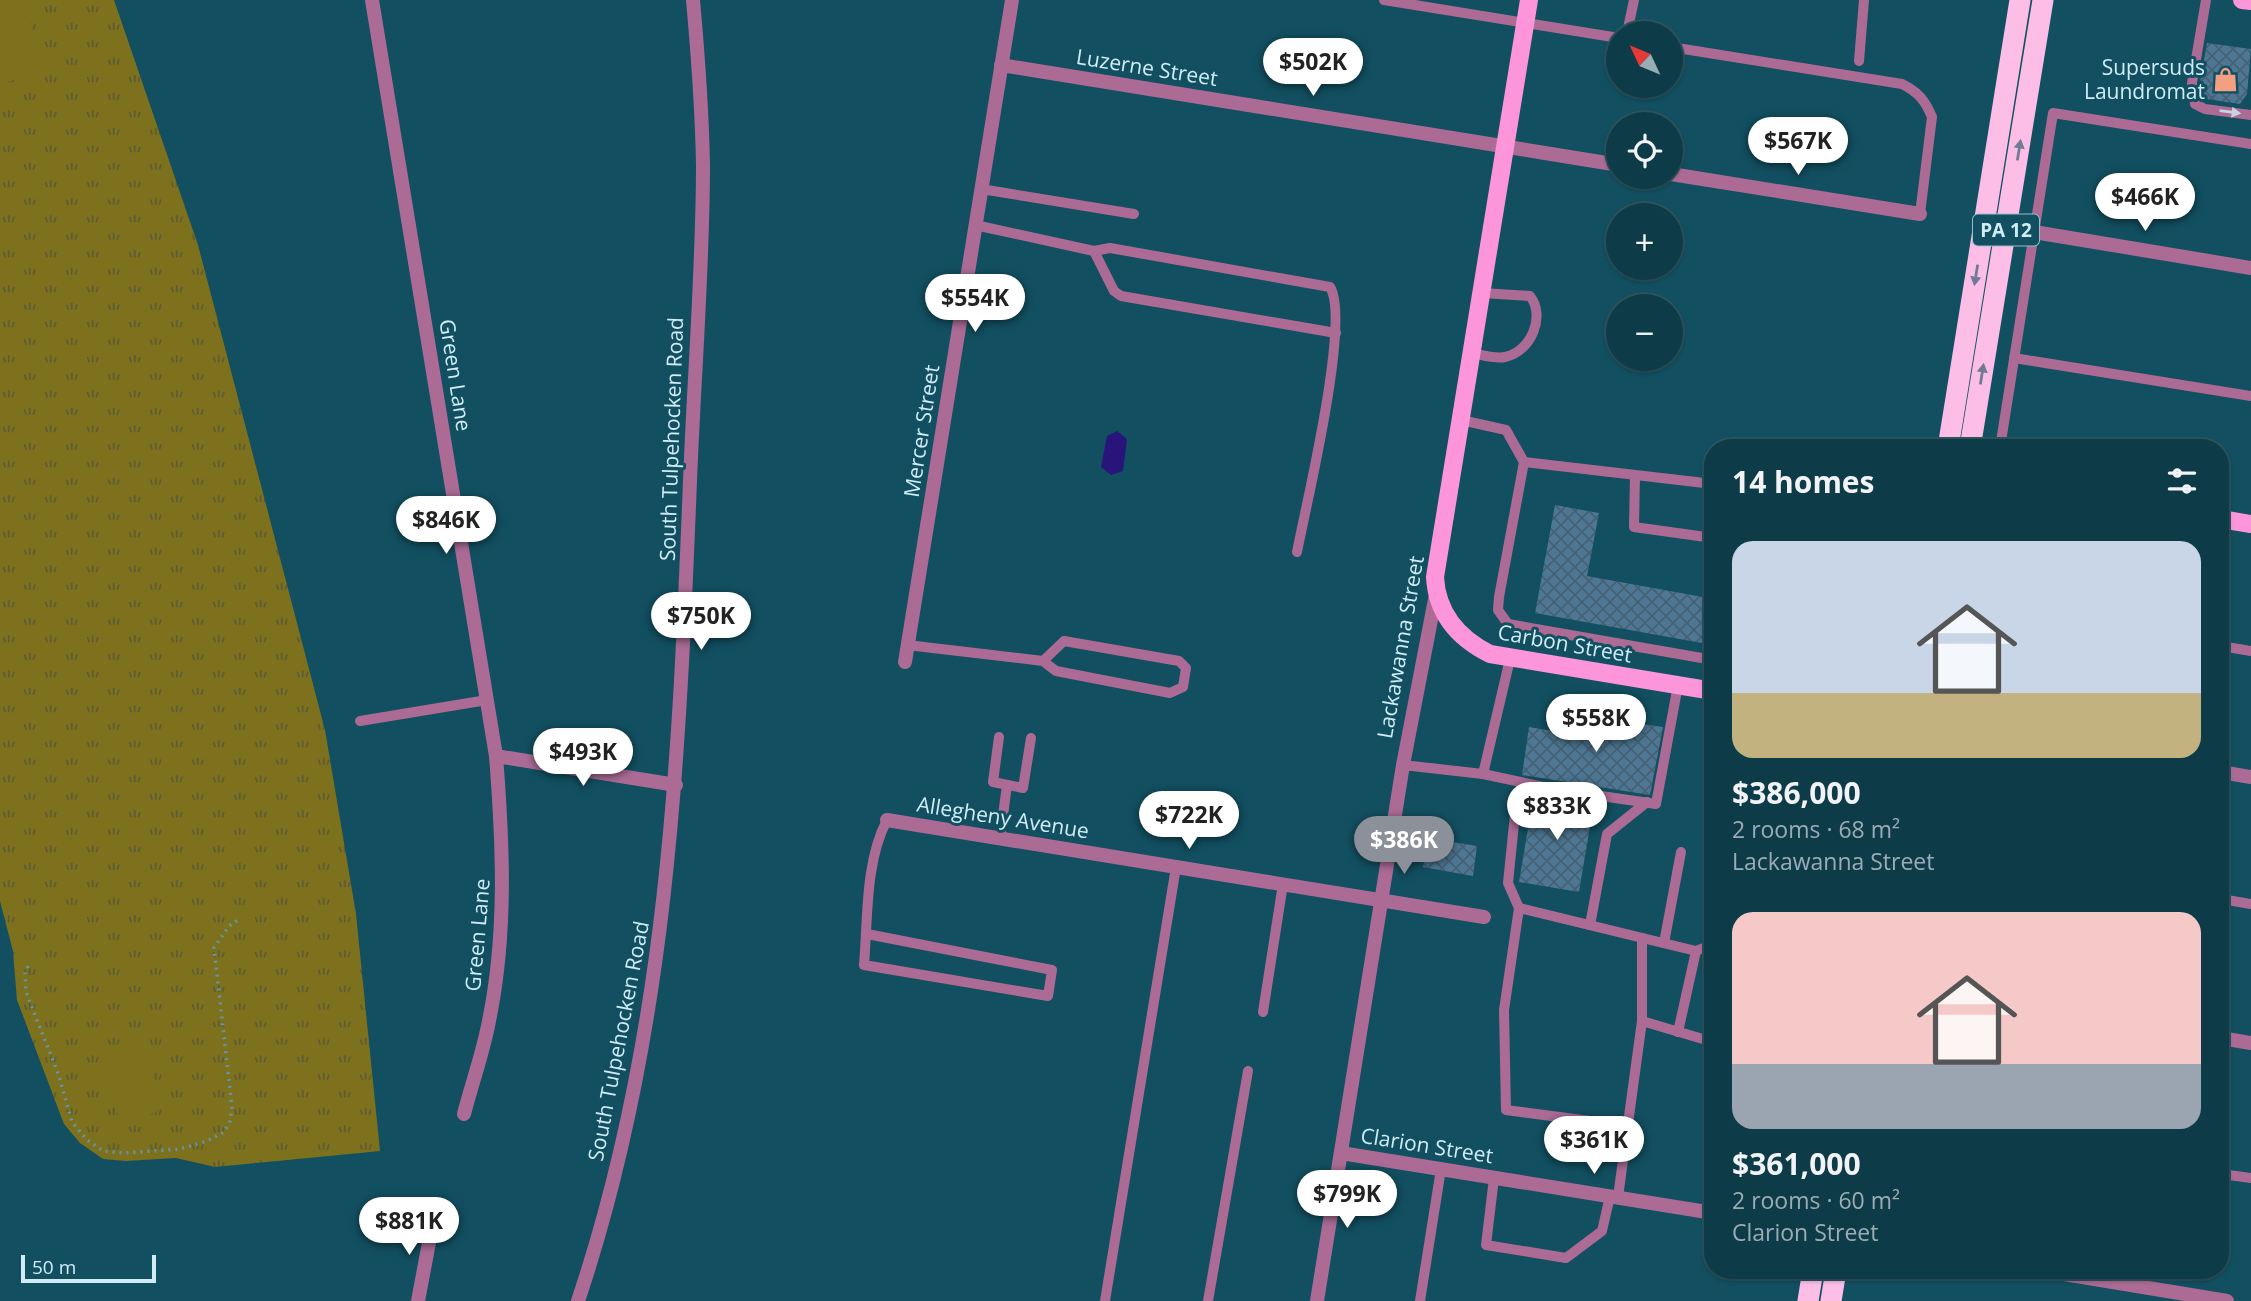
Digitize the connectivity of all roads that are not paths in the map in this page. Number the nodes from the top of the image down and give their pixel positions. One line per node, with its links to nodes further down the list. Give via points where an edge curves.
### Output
1 (372, 0): 57 (street, Green Lane)
2 (693, 0): 66 (street, South Tulpehocken Road, via 703,166)
3 (1012, 0): 18 (street, Mercer Street)
4 (1384, 0): 14 (lane)
5 (1529, 0): 14 (main road, Lackawanna Street)
6 (1634, 0): 13 (lane)
7 (1864, 0): 17 (lane)
8 (2021, 0): 37 (highway, PA 12, one-way to 37)
9 (2043, 0): 38 (highway, PA 12, one-way to 9)
10 (2206, 0): 19 (lane, one-way to 19, via 2192,83 2195,104)
11 (2242, 0): 12 (main road)
12 (2251, 1)
13 (1630, 21)
14 (1525, 23): 15 (lane); 21 (main road, Lackawanna Street)
15 (1606, 36)
16 (1684, 49): 25 (lane, via 1902,84 1916,91 1932,117)
17 (1859, 61)
18 (1001, 65): 21 (street, Luzerne Street); 24 (street, Mercer Street)
19 (2251, 115)
20 (2251, 144): 28 (lane, via 2053,113)
21 (1505, 147): 22 (street, Luzerne Street); 31 (main road, Lackawanna Street)
22 (1606, 163)
23 (1683, 176): 25 (street)
24 (981, 189): 26 (lane); 27 (street, Mercer Street)
25 (1920, 214)
26 (1134, 215)
27 (975, 225): 29 (lane); 48 (street, Mercer Street)
28 (2034, 232): 30 (street); 34 (lane)
29 (1094, 251): 32 (lane, via 1121,296); 32 (lane, via 1110,248 1322,283 1337,298)
30 (2251, 268)
31 (1482, 293): 33 (main road, Lackawanna Street); 33 (lane, via 1530,296 1538,319 1518,352 1503,358)
32 (1336, 333): 46 (lane)
33 (1472, 353): 36 (main road, Lackawanna Street)
34 (2014, 358): 35 (lane); 39 (lane)
35 (2251, 396)
36 (1461, 419): 40 (lane, via 1506,430); 47 (main road, Lackawanna Street)
37 (1949, 439)
38 (1973, 439)
39 (2001, 439)
40 (1524, 462): 41 (lane); 51 (lane, via 1499,597 1499,610 1508,624)
41 (1635, 475): 42 (lane); 45 (lane, via 1634,527)
42 (1704, 483)
43 (2229, 520): 44 (main road)
44 (2251, 524)
45 (1704, 537)
46 (1297, 552)
47 (1436, 594): 52 (main road, Carbon Street, via 1442,612 1461,636 1490,654); 62 (street, Lackawanna Street)
48 (907, 645): 53 (lane); 54 (street, Mercer Street)
49 (2229, 647): 50 (lane)
50 (2251, 651)
51 (1704, 658)
52 (1510, 659): 55 (main road, Carbon Street); 64 (lane)
53 (1043, 661): 53 (lane, via 1056,671 1170,693 1183,687 1186,668 1179,661 1064,641)
54 (905, 662)
55 (1678, 685): 56 (main road, Carbon Street); 68 (lane)
56 (1704, 689)
57 (487, 700): 58 (lane); 61 (street, Green Lane)
58 (360, 721)
59 (999, 737): 67 (lane, via 993,782)
60 (1031, 738): 67 (lane, via 1023,788)
61 (496, 756): 66 (street); 93 (street, Green Lane, via 504,852 502,911 489,1023)
62 (1403, 765): 64 (lane); 76 (street, Lackawanna Street)
63 (2229, 773): 65 (street)
64 (1483, 774): 68 (lane)
65 (2251, 777)
66 (676, 785): 106 (street, South Tulpehocken Road, via 650,1011 628,1121)
67 (1007, 785): 71 (lane)
68 (1652, 803): 80 (lane, via 1607,835)
69 (1515, 814): 78 (lane, via 1508,883)
70 (887, 820): 71 (street, Allegheny Avenue); 81 (lane, via 876,842)
71 (1000, 838): 73 (street, Allegheny Avenue)
72 (1681, 852): 83 (lane)
73 (1176, 867): 74 (street, Allegheny Avenue); 108 (lane)
74 (1283, 884): 76 (street, Allegheny Avenue); 86 (lane)
75 (2229, 900): 77 (lane)
76 (1382, 901): 79 (street, Allegheny Avenue); 95 (street, Lackawanna Street)
77 (2251, 904)
78 (1518, 908): 80 (lane); 94 (lane, via 1504,1010 1506,1110)
79 (1485, 918)
80 (1590, 925): 82 (lane)
81 (867, 934): 81 (lane, via 864,965 1048,996 1052,970)
82 (1642, 938): 83 (lane); 87 (lane)
83 (1664, 943): 85 (lane)
84 (1704, 948): 85 (lane)
85 (1696, 951): 88 (lane)
86 (1263, 1012)
87 (1642, 1021): 88 (lane); 94 (lane)
88 (1678, 1031): 89 (lane)
89 (1704, 1039)
90 (2229, 1039): 91 (street)
91 (2251, 1043)
92 (1248, 1071): 109 (lane)
93 (464, 1114)
94 (1628, 1126): 100 (lane)
95 (1342, 1153): 96 (street, Clarion Street); 110 (street, Lackawanna Street)
96 (1441, 1169): 98 (street, Clarion Street); 111 (lane)
97 (2229, 1175): 99 (lane)
98 (1494, 1178): 100 (street, Clarion Street); 100 (lane, via 1486,1245 1566,1258 1602,1231)
99 (2251, 1178)
100 (1614, 1197): 101 (street, Clarion Street)
101 (1704, 1212)
102 (434, 1216): 107 (street)
103 (1812, 1279): 112 (highway)
104 (1835, 1279): 113 (highway)
105 (2094, 1279): 114 (street)
106 (580, 1295)
107 (418, 1301)
108 (1105, 1301)
109 (1208, 1301)
110 (1317, 1301)
111 (1420, 1301)
112 (1808, 1301)
113 (1831, 1301)
114 (2227, 1301)

